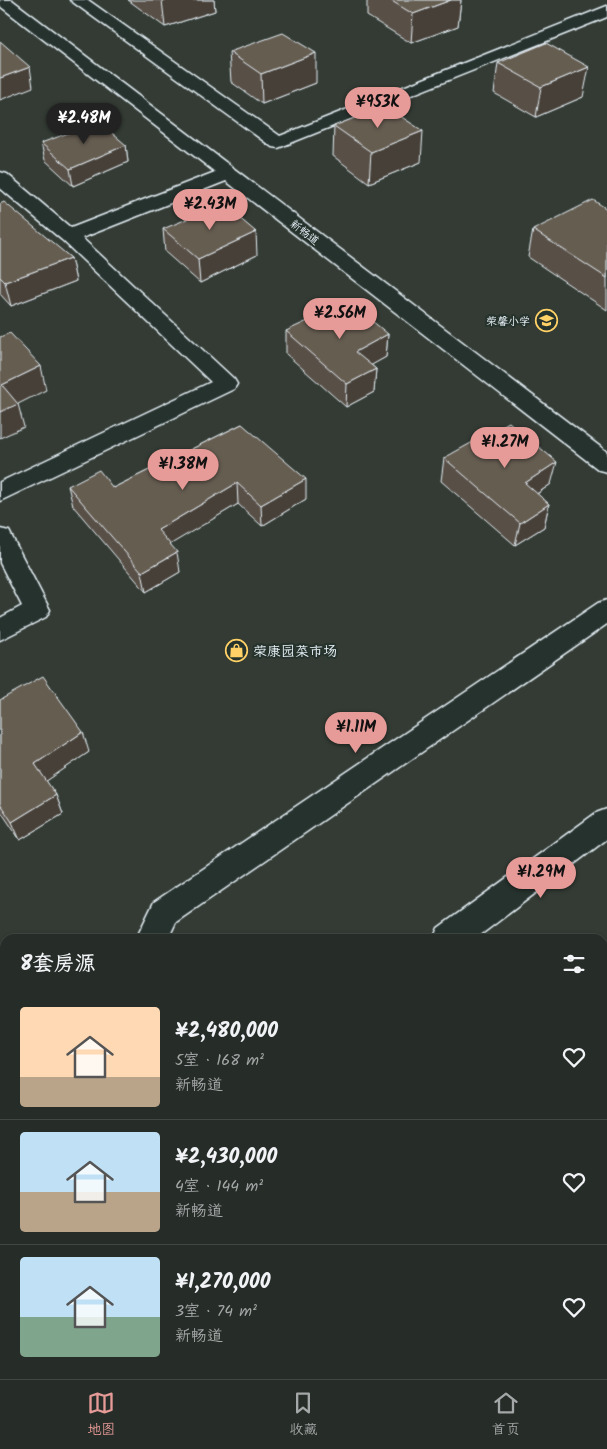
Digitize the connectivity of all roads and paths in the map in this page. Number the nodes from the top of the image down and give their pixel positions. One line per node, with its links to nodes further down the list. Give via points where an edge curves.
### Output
1 (2, 0): 4 (street, 新畅道)
2 (78, 0): 3 (street, via 278,143)
3 (607, 11)
4 (228, 173): 6 (street); 7 (street, 新畅道)
5 (0, 178): 6 (street)
6 (69, 236): 8 (street, via 226,384)
7 (607, 464)
8 (0, 492)
9 (0, 538): 11 (street, via 37,610)
10 (607, 610): 13 (street, via 165,912)
11 (0, 630)
12 (607, 822): 14 (street)
13 (154, 934)
14 (456, 934)

